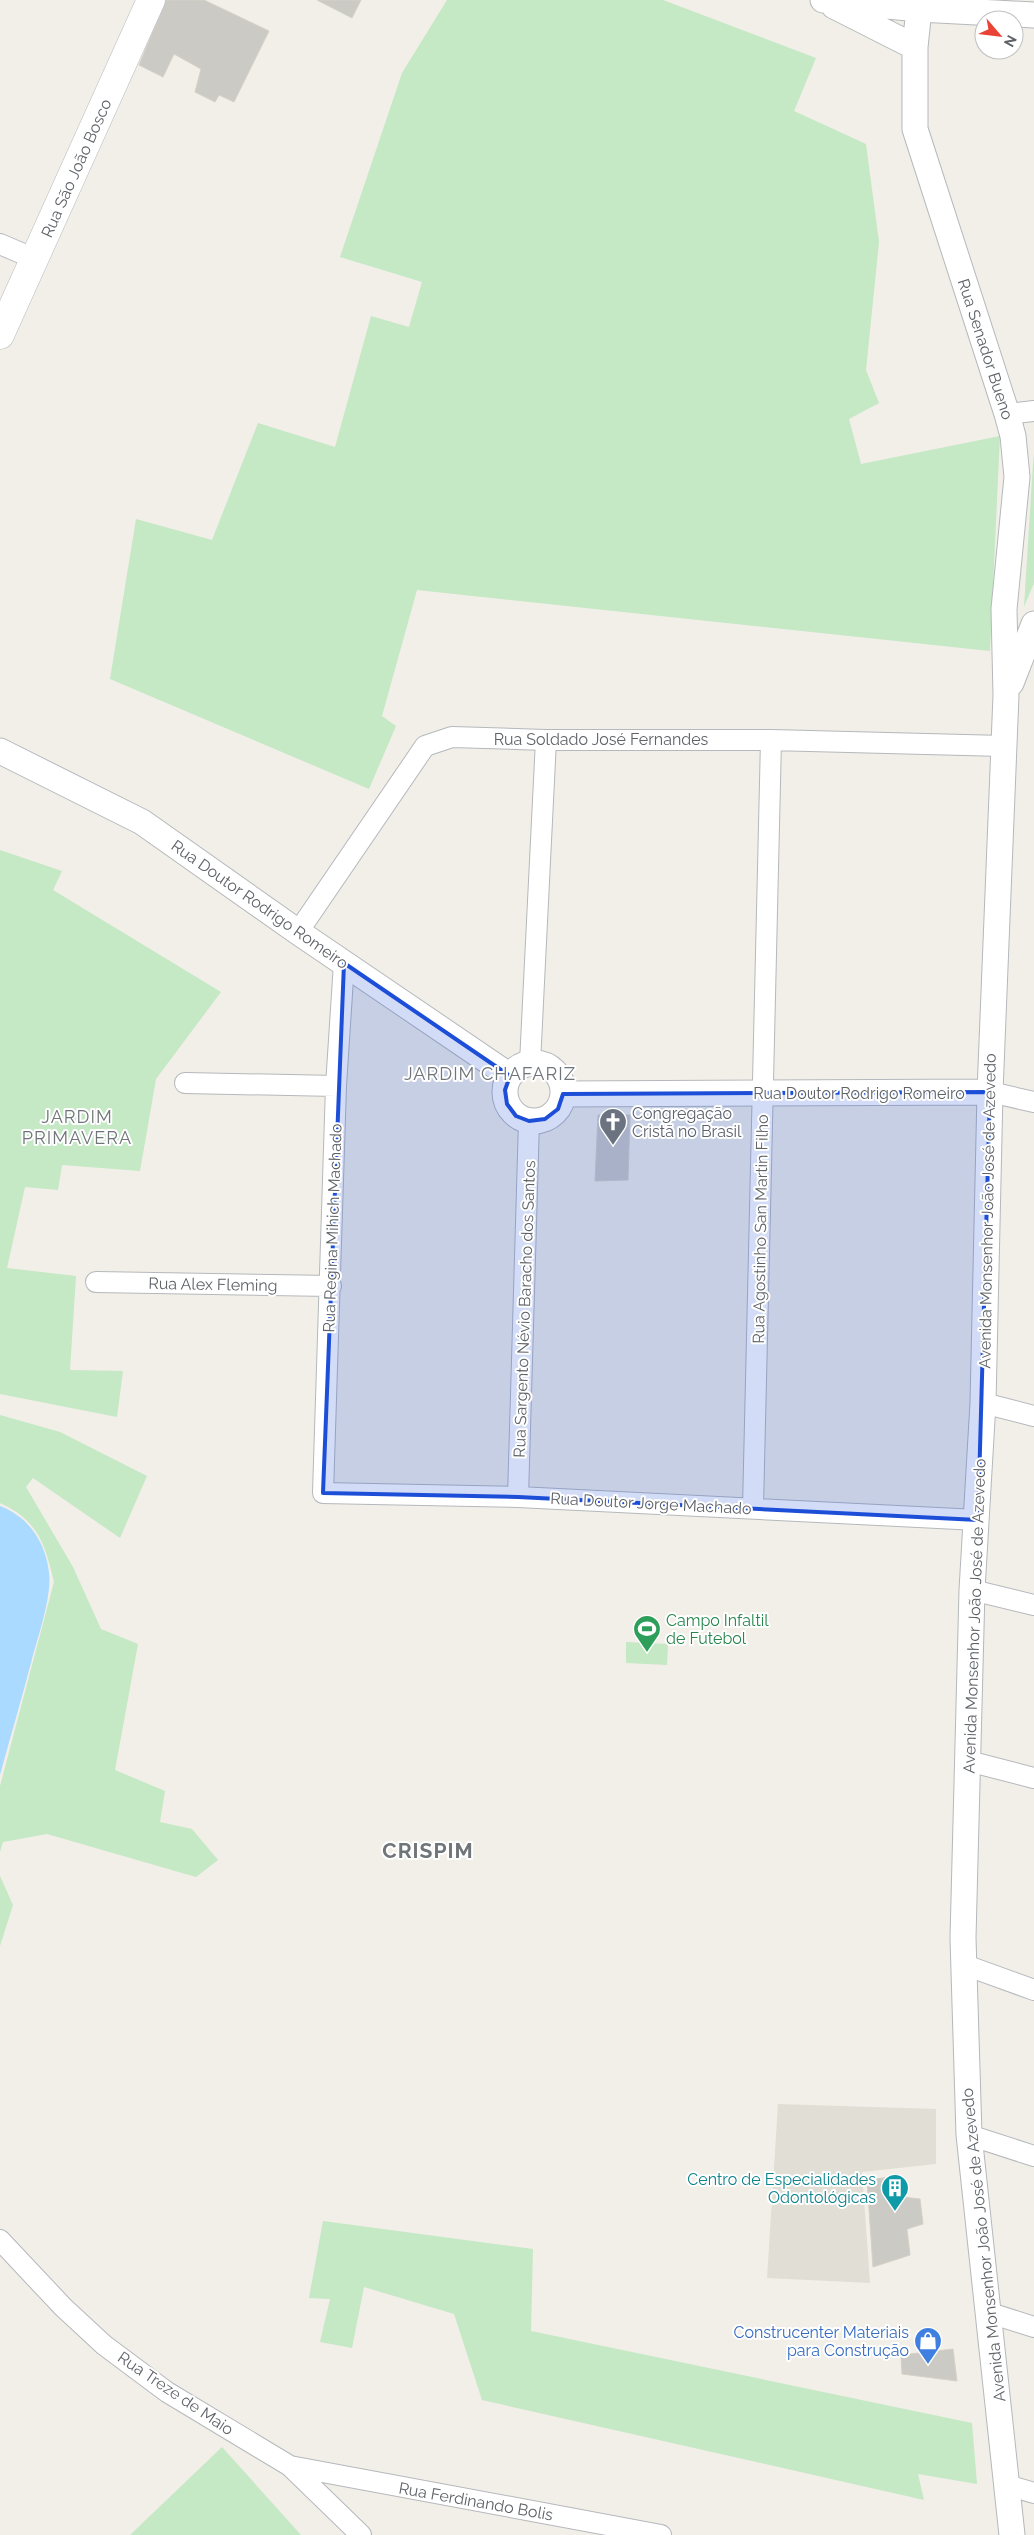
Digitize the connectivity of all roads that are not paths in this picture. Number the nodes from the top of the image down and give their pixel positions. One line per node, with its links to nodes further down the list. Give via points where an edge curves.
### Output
1 (151, 0): 6 (main road, Rua São João Bosco)
2 (920, 4): 3 (street); 4 (street, Rua Senador Bueno); 4 (street, via 823,0)
3 (1034, 15)
4 (915, 47): 9 (street, Rua Senador Bueno, via 915,129)
5 (0, 244): 6 (street)
6 (35, 259): 7 (main road, Rua São João Bosco)
7 (0, 335)
8 (1034, 410): 9 (street)
9 (1007, 414): 10 (street, Rua Senador Bueno, via 1013,436 1016,477)
10 (1004, 609): 11 (street); 12 (street, Rua Senador Bueno)
11 (1034, 622): 12 (street)
12 (1006, 695): 15 (street, Avenida Monsenhor João José de Azevedo)
13 (546, 740): 14 (street, Rua Soldado José Fernandes); 17 (street, Rua Soldado José Fernandes, via 452,737 425,746); 19 (street)
14 (771, 740): 15 (street, Rua Soldado José Fernandes); 23 (street, Rua Agostinho San Martin Filho)
15 (1003, 746): 22 (street, Avenida Monsenhor João José de Azevedo)
16 (0, 751): 17 (street, Rua Doutor Rodrigo Romeiro, via 142,822)
17 (298, 932): 18 (street, Rua Doutor Rodrigo Romeiro)
18 (344, 963): 19 (street, Rua Doutor Rodrigo Romeiro); 21 (street, Rua Regina Mihich Machado)
19 (520, 1069): 24 (street, via 547,1066 559,1077); 26 (street, via 505,1090 507,1104 516,1116)
20 (185, 1082): 21 (street)
21 (336, 1086): 28 (street, Rua Regina Mihich Machado)
22 (990, 1092): 23 (street, Rua Doutor Rodrigo Romeiro); 25 (street, Rua Doutor Rodrigo Romeiro); 29 (street, Avenida Monsenhor João José de Azevedo)
23 (763, 1093): 24 (street, Rua Doutor Rodrigo Romeiro); 33 (street, Rua Agostinho San Martin Filho)
24 (563, 1094): 26 (street, via 558,1109 545,1119)
25 (1034, 1102)
26 (530, 1121): 32 (street, Rua Sargento Névio Baracho dos Santos)
27 (96, 1282): 28 (street, Rua Alex Fleming)
28 (331, 1286): 31 (street, Rua Regina Mihich Machado)
29 (983, 1403): 30 (street); 34 (street, Avenida Monsenhor João José de Azevedo)
30 (1034, 1416)
31 (323, 1492): 32 (street, Rua Doutor Jorge Machado)
32 (518, 1497): 33 (street, Rua Doutor Jorge Machado)
33 (754, 1508): 34 (street, Rua Doutor Jorge Machado)
34 (978, 1520): 35 (street, Avenida Monsenhor João José de Azevedo)
35 (972, 1590): 36 (street); 37 (street, Avenida Monsenhor João José de Azevedo)
36 (1034, 1605)
37 (968, 1761): 38 (street); 39 (street, Avenida Monsenhor João José de Azevedo, via 962,1938)
38 (1034, 1778)
39 (965, 1966): 40 (street); 41 (street, Avenida Monsenhor João José de Azevedo)
40 (1034, 1990)
41 (969, 2135): 42 (street); 44 (street, Avenida Monsenhor João José de Azevedo)
42 (1034, 2156)
43 (0, 2240): 46 (street, Rua Treze de Maio, via 104,2345 167,2392)
44 (990, 2313): 45 (street); 47 (street, Avenida Monsenhor João José de Azevedo)
45 (1034, 2327)
46 (290, 2466): 49 (street, Rua Treze de Maio); 50 (street, Rua Ferdinando Bolis)
47 (1007, 2485): 48 (street); 51 (street, Avenida Monsenhor João José de Azevedo)
48 (1034, 2493)
49 (361, 2535)
50 (661, 2535)
51 (1012, 2535)

